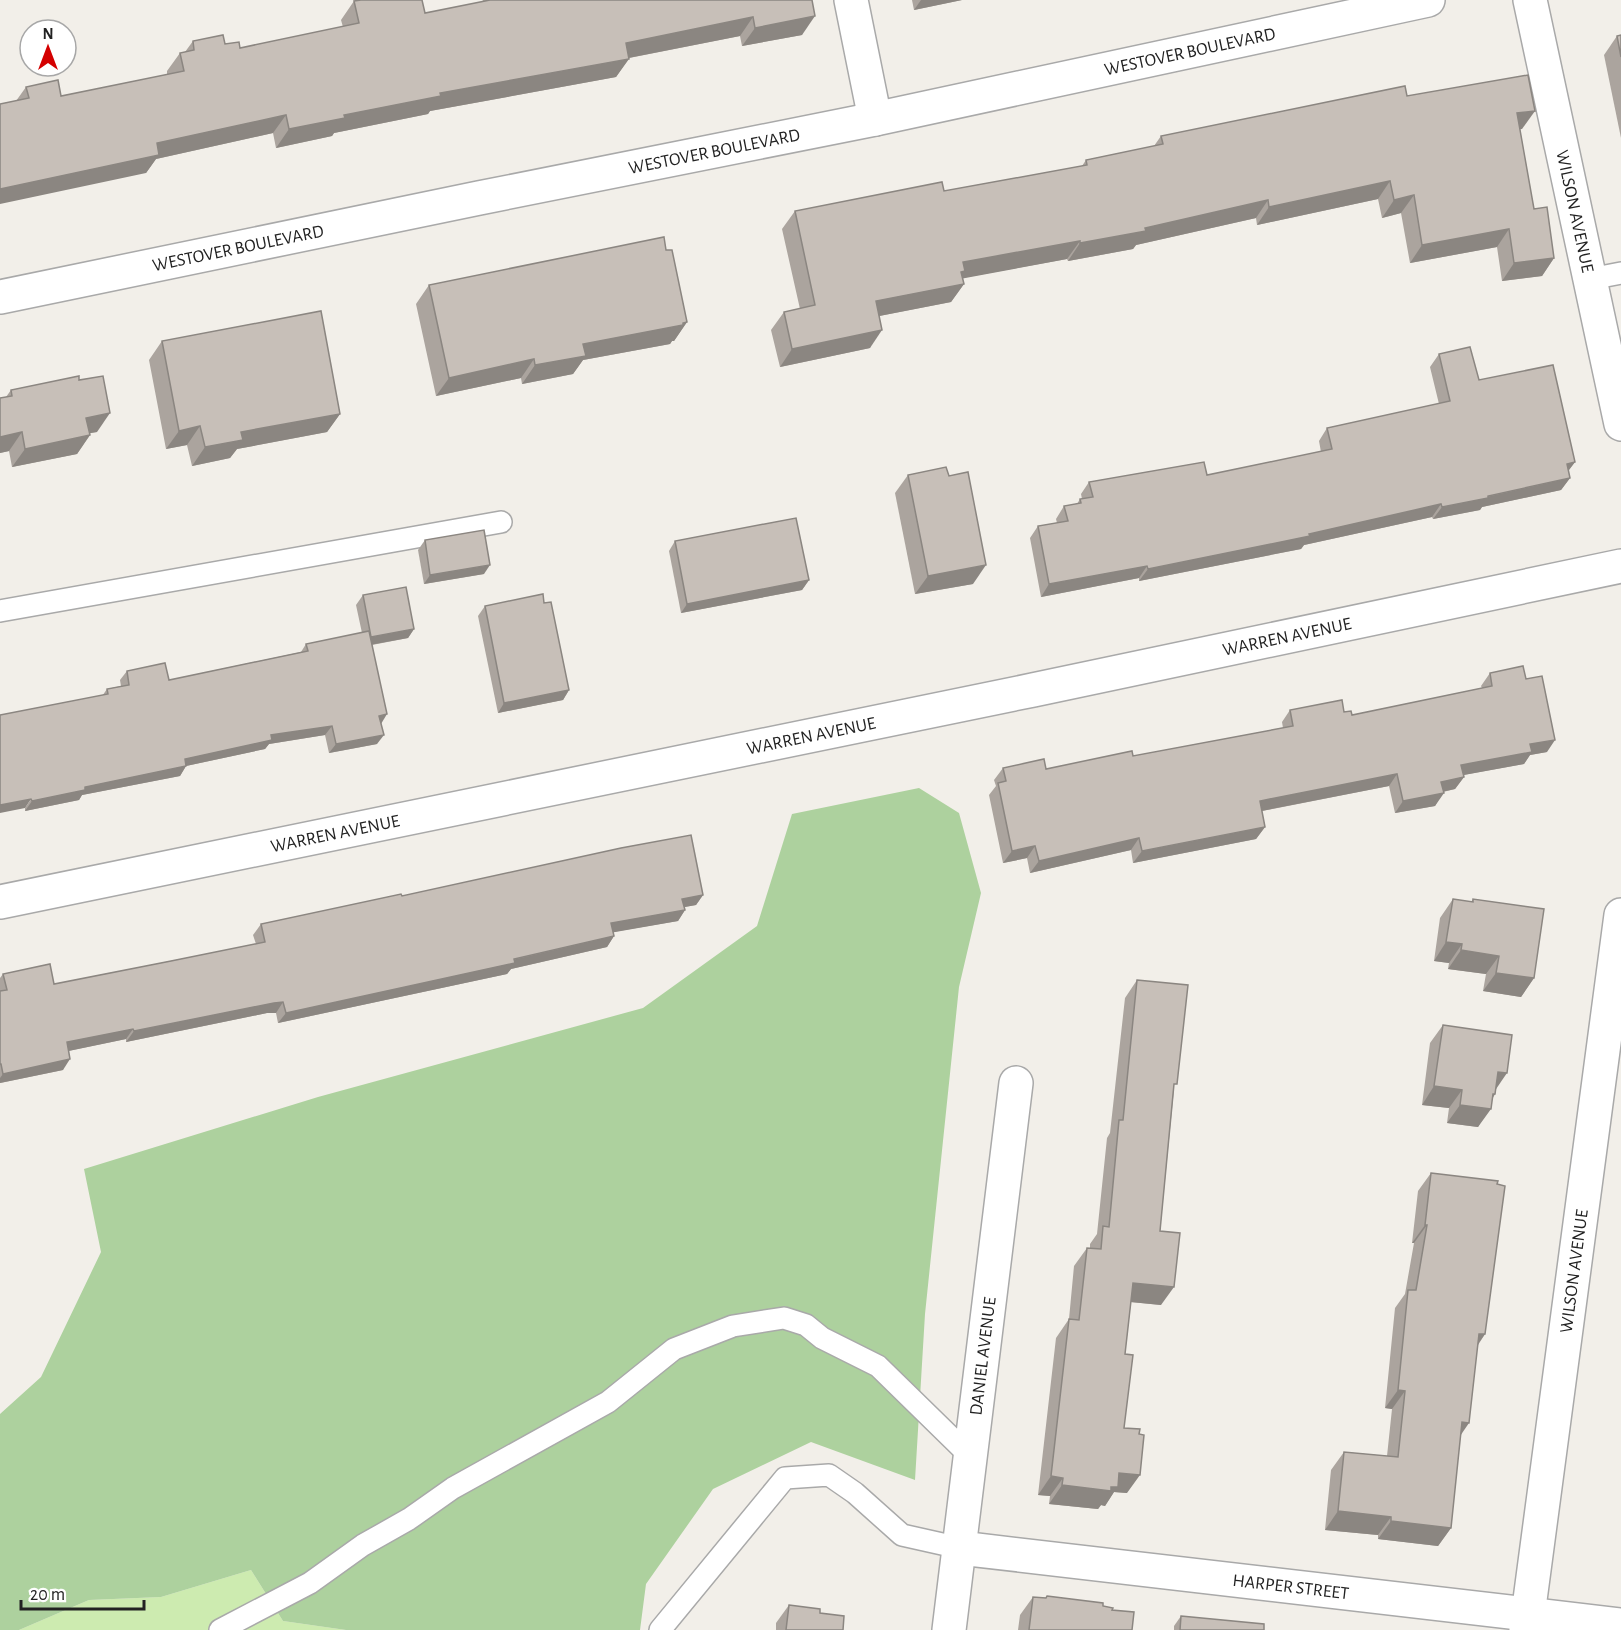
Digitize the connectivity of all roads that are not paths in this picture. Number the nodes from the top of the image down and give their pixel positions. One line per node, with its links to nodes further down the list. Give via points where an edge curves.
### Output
1 (851, 0): 4 (street)
2 (1428, 0): 4 (street, WESTOVER BOULEVARD)
3 (1530, 0): 5 (street, WILSON AVENUE)
4 (874, 119): 6 (street, WESTOVER BOULEVARD)
5 (1606, 276): 7 (street, WILSON AVENUE)
6 (0, 297)
7 (1621, 424)
8 (501, 522): 10 (lane)
9 (1621, 566): 11 (street, WARREN AVENUE)
10 (0, 611)
11 (0, 902)
12 (1621, 915): 16 (street, WILSON AVENUE)
13 (1016, 1083): 14 (street, DANIEL AVENUE)
14 (971, 1457): 15 (street, DANIEL AVENUE); 18 (lane, via 878,1366 822,1338 806,1324 784,1318 733,1326 674,1349 608,1402 453,1488 310,1583)
15 (960, 1548): 16 (street, HARPER STREET); 19 (lane, via 902,1535 829,1475 785,1478); 20 (street, DANIEL AVENUE)
16 (1527, 1622): 17 (street, HARPER STREET)
17 (1621, 1625)
18 (220, 1630)
19 (660, 1630)
20 (949, 1630)

